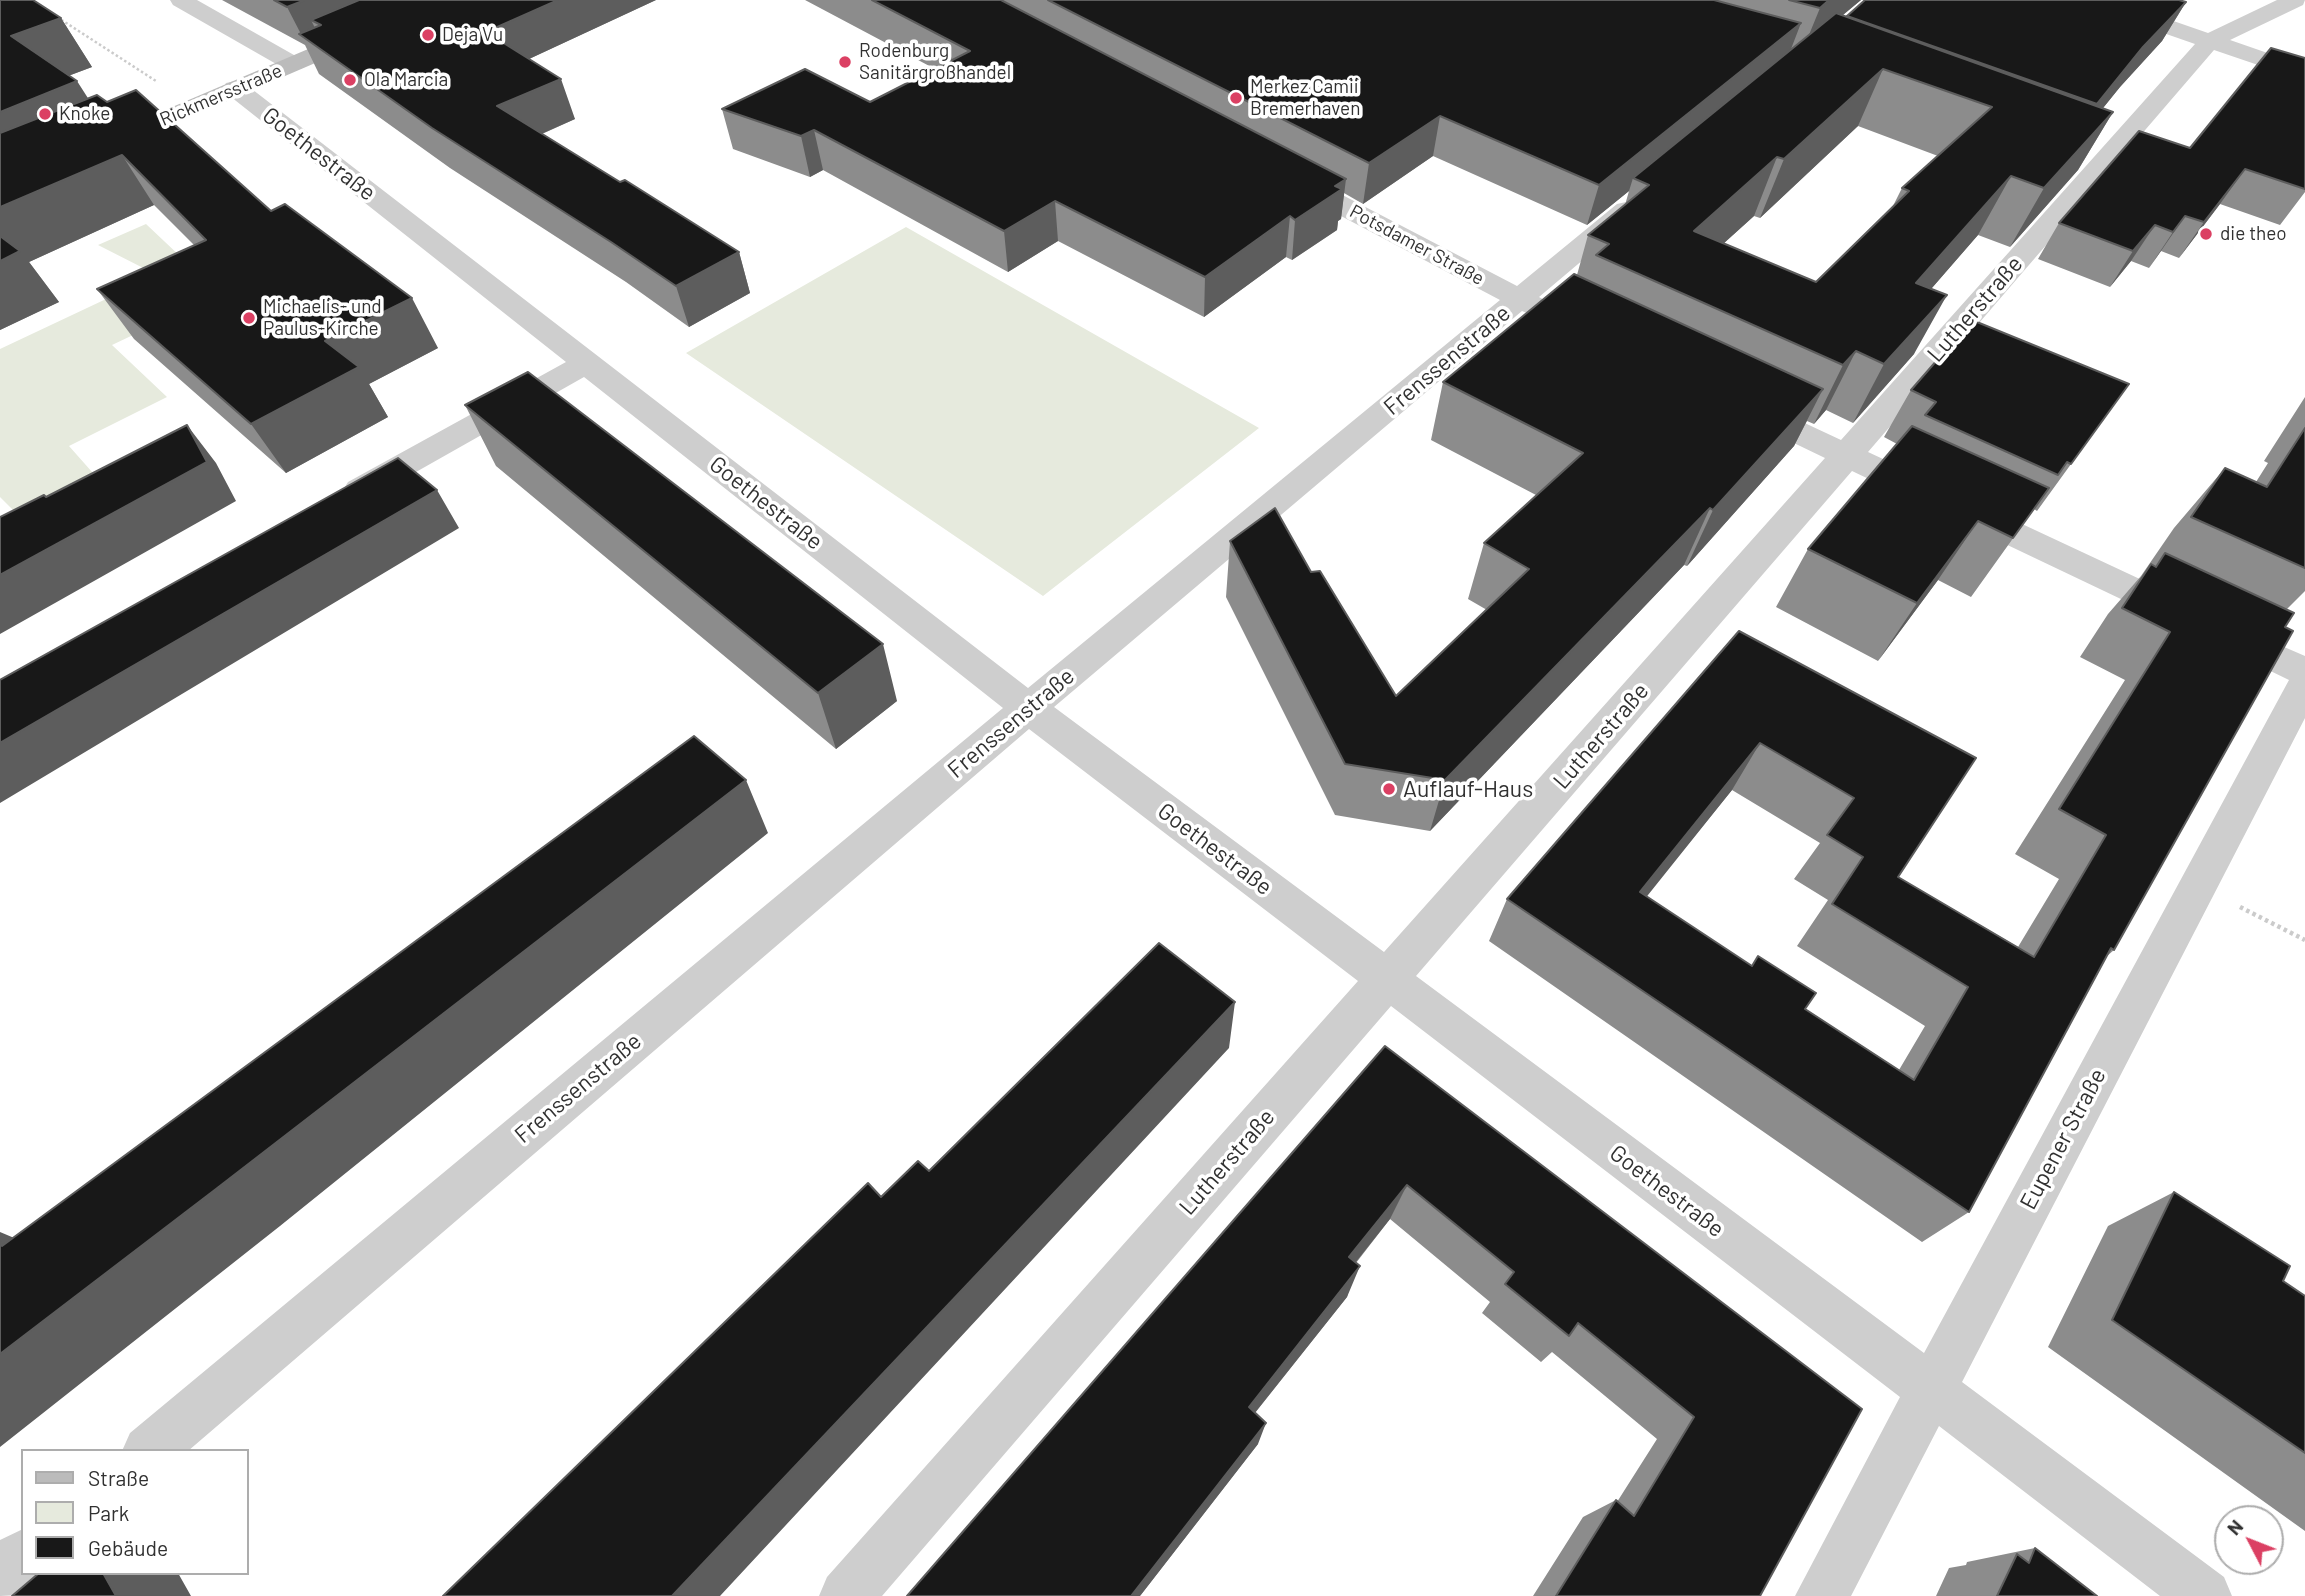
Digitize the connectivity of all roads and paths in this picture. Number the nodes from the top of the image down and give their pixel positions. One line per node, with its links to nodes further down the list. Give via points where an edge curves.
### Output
1 (181, 0): 7 (street)
2 (442, 0): 7 (main road, Rickmersstraße)
3 (2091, 0): 6 (street)
4 (2295, 0): 6 (street, Lutherstraße)
5 (54, 15): 10 (path)
6 (2210, 41): 8 (street); 18 (street, Lutherstraße, via 2087,161)
7 (293, 64): 9 (main road, Rickmersstraße)
8 (2305, 74)
9 (235, 88): 10 (main road, Rickmersstraße); 16 (street, Goethestraße)
10 (195, 106): 11 (main road, Rickmersstraße)
11 (101, 146)
12 (1273, 169): 14 (street, Potsdamer Straße)
13 (1648, 192): 14 (street, Frenssenstraße)
14 (1519, 300): 15 (street, Potsdamer Straße); 22 (street, Frenssenstraße)
15 (1569, 324)
16 (586, 363): 19 (street); 22 (street, Goethestraße)
17 (1734, 401): 18 (street)
18 (1847, 455): 20 (street); 25 (street, Lutherstraße)
19 (337, 502)
20 (2305, 672)
21 (2305, 682): 23 (street, Eupener Straße)
22 (1028, 708): 25 (street, Goethestraße); 27 (street, Frenssenstraße)
23 (2198, 885): 24 (path); 26 (street, Eupener Straße)
24 (2305, 940)
25 (1387, 979): 26 (street, Goethestraße); 30 (street, Lutherstraße)
26 (1931, 1390): 31 (street, Eupener Straße); 32 (street, Goethestraße)
27 (150, 1449)
28 (21, 1558): 29 (street)
29 (0, 1576)
30 (846, 1596)
31 (1822, 1596)
32 (2205, 1596)

